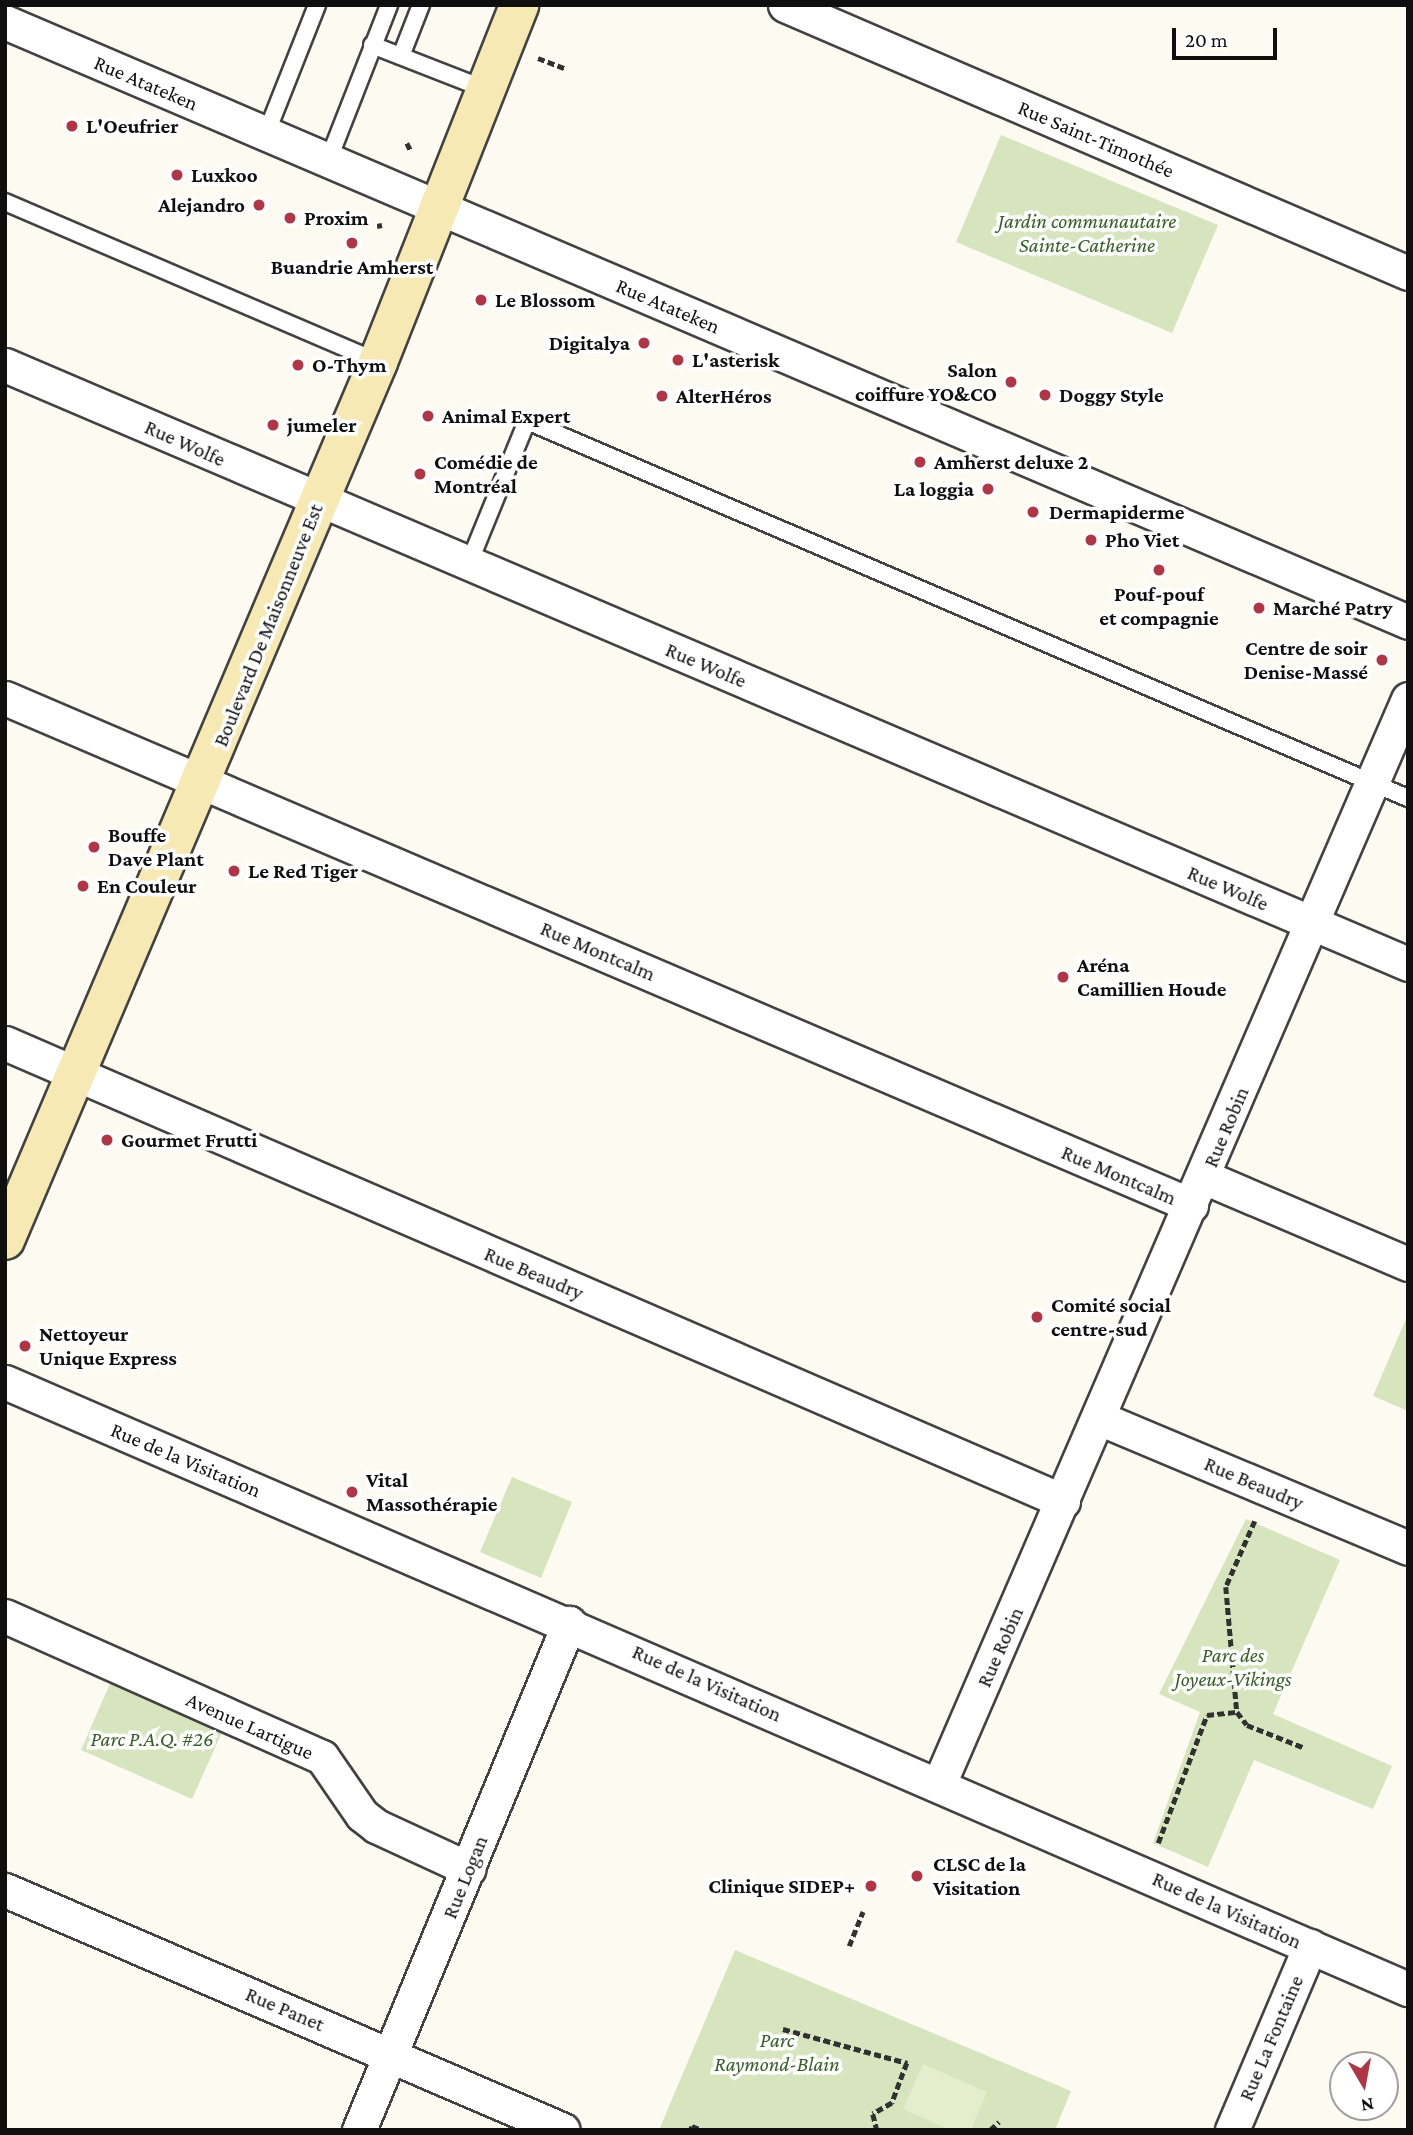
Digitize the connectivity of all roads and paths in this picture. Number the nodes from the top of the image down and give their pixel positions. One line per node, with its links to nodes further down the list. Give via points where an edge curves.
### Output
1 (317, 5): 12 (lane)
2 (389, 5): 7 (lane)
3 (421, 5): 8 (lane)
4 (519, 5): 11 (street, Boulevard De Maisonneuve Est)
5 (785, 5): 18 (street, Rue Saint-Timothée)
6 (5, 22): 12 (street, Rue Atateken)
7 (372, 45): 8 (lane); 15 (lane)
8 (401, 56): 11 (lane)
9 (533, 56): 10 (path)
10 (567, 69)
11 (485, 89): 17 (street, Boulevard De Maisonneuve Est)
12 (266, 134): 15 (street, Rue Atateken)
13 (407, 143): 14 (path)
14 (411, 151)
15 (328, 161): 17 (street, Rue Atateken)
16 (5, 202): 19 (lane)
17 (438, 207): 19 (street, Boulevard De Maisonneuve Est); 23 (street, Rue Atateken)
18 (1408, 273)
19 (379, 362): 21 (street, Boulevard De Maisonneuve Est)
20 (5, 365): 21 (street, Rue Wolfe)
21 (319, 500): 22 (street, Rue Wolfe); 26 (street, Boulevard De Maisonneuve Est)
22 (469, 563): 27 (lane, via 527,421); 29 (street, Rue Wolfe)
23 (1408, 622)
24 (5, 698): 26 (street, Rue Montcalm)
25 (1408, 699): 27 (street, Rue Robin)
26 (202, 782): 32 (street, Boulevard De Maisonneuve Est); 33 (street, Rue Montcalm)
27 (1373, 783): 28 (lane); 29 (street, Rue Robin)
28 (1408, 798)
29 (1312, 924): 30 (street, Rue Wolfe); 33 (street, Rue Robin)
30 (1408, 964)
31 (5, 1043): 32 (street, Rue Beaudry)
32 (75, 1074): 34 (street, Boulevard De Maisonneuve Est); 38 (street, Rue Beaudry)
33 (1198, 1191): 35 (street, Rue Montcalm); 37 (street, Rue Robin)
34 (5, 1240)
35 (1408, 1264)
36 (5, 1382): 42 (street, Rue de la Visitation)
37 (1100, 1418): 38 (street, Rue Robin); 40 (street, Rue Beaudry)
38 (1063, 1501): 45 (street, Rue Robin)
39 (1257, 1516): 43 (path, via 1226,1587)
40 (1408, 1548)
41 (5, 1616): 47 (street, Avenue Lartigue, via 322,1757 362,1815 376,1826)
42 (569, 1623): 45 (street, Rue de la Visitation); 47 (street, Rue Logan)
43 (1237, 1712): 44 (path, via 1247,1725); 46 (path, via 1208,1716)
44 (1305, 1748)
45 (939, 1784): 51 (street, Rue de la Visitation)
46 (1155, 1849)
47 (469, 1869): 54 (street, Rue Logan)
48 (5, 1890): 54 (street, Rue Panet)
49 (863, 1912): 50 (path)
50 (849, 1945)
51 (1310, 1946): 52 (street, Rue de la Visitation); 62 (street, Rue La Fontaine)
52 (1408, 1989)
53 (783, 2029): 60 (path, via 907,2063 892,2103 873,2114)
54 (392, 2054): 56 (street, Rue Logan); 57 (street, Rue Panet)
55 (999, 2122): 61 (path)
56 (359, 2130)
57 (563, 2130)
58 (690, 2130): 59 (path, via 692,2126)
59 (702, 2130)
60 (877, 2130)
61 (990, 2130)
62 (1232, 2130)

